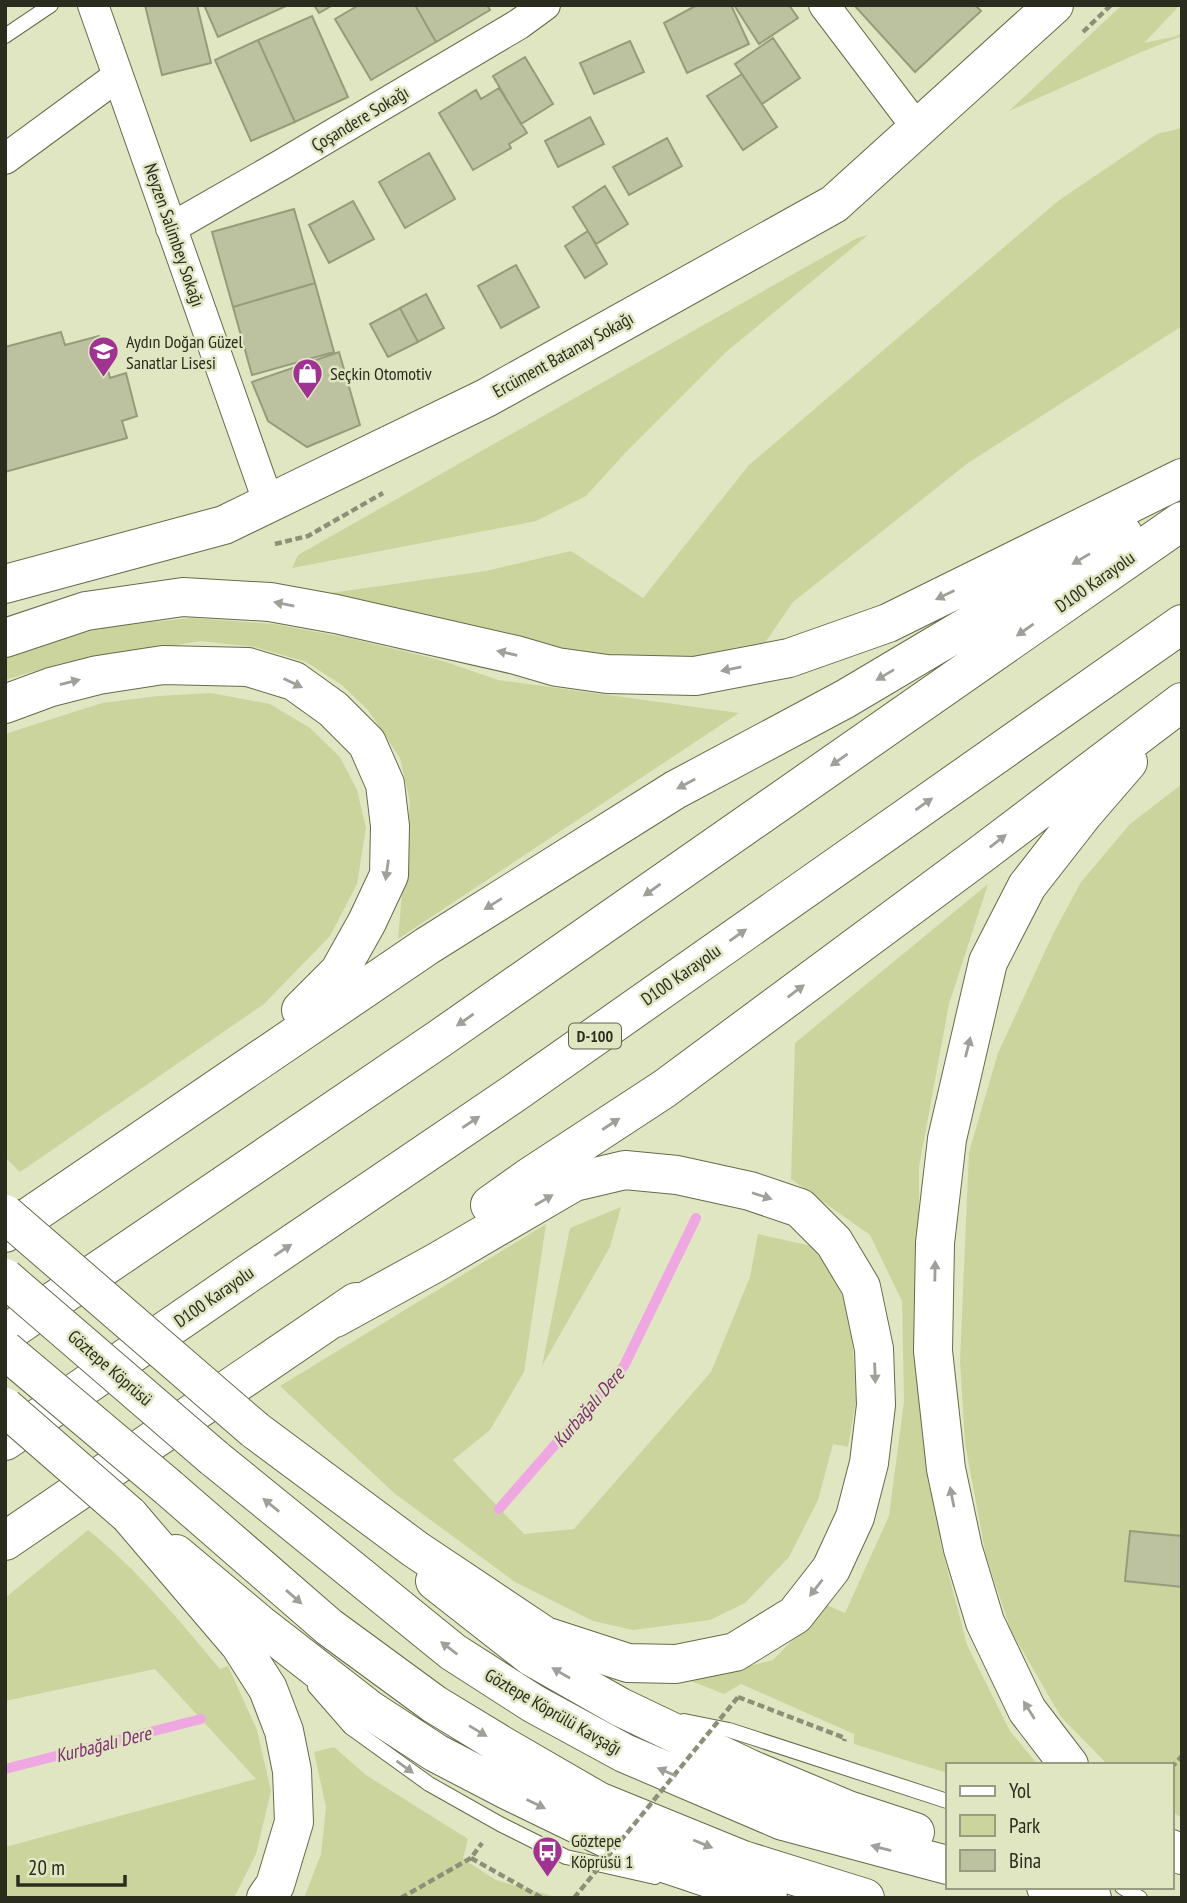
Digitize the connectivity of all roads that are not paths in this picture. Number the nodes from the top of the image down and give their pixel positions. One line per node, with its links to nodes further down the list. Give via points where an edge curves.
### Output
1 (51, 5): 6 (lane)
2 (93, 5): 7 (street, Neyzen Salimbey Sokağı)
3 (545, 5): 10 (street, Çoşandere Sokağı)
4 (824, 5): 8 (street)
5 (1054, 5): 8 (main road, Ercüment Batanay Sokağı)
6 (5, 36)
7 (118, 76): 9 (street); 10 (street, Neyzen Salimbey Sokağı)
8 (918, 128): 13 (main road, Ercüment Batanay Sokağı, via 834,204 486,398)
9 (5, 159)
10 (171, 228): 13 (street, Neyzen Salimbey Sokağı)
11 (1182, 478): 17 (main road, one-way to 17, via 888,623 789,657 695,676 607,674 557,667 336,614 257,601 183,597 86,611)
12 (1182, 499): 20 (main road, one-way to 20, via 845,699 675,789 426,946)
13 (269, 504): 15 (main road, Ercüment Batanay Sokağı, via 224,525)
14 (1182, 521): 25 (main road, D100 Karayolu, one-way to 25, via 451,1031)
15 (5, 584)
16 (1182, 624): 29 (main road, D100 Karayolu / D-100, one-way to 16, via 525,1086)
17 (5, 638)
18 (1180, 703): 24 (main road, one-way to 18, via 528,1178 664,1089); 35 (main road, one-way to 18, via 1027,1710 985,1622 963,1549 947,1469 933,1351 935,1243 947,1139 988,962 1027,886)
19 (5, 704): 20 (main road, one-way to 20, via 98,674 163,666 248,667 294,681 333,709 367,743 385,784 389,875 339,972)
20 (241, 1072): 22 (main road)
21 (5, 1214): 28 (main road, bridge)
22 (5, 1233)
23 (5, 1279): 30 (main road, Göztepe Köprüsü, bridge)
24 (335, 1318): 28 (main road, one-way to 28, via 574,1182 625,1170 677,1175 800,1208 834,1242 861,1287 874,1349 875,1416 855,1517 831,1569 795,1615 735,1652 676,1664 628,1663 545,1636 415,1549); 31 (main road)
25 (5, 1334)
26 (5, 1350): 43 (main road, one-way to 43, bridge, via 329,1627 433,1704 598,1801 743,1860)
27 (5, 1407): 32 (main road, bridge, via 129,1515)
28 (256, 1430): 33 (main road, one-way to 28, via 532,1657 406,1559)
29 (5, 1441)
30 (214, 1458): 38 (main road, Göztepe Köprülü Kavşağı, one-way to 30, via 783,1821 624,1753 534,1704 453,1652)
31 (9, 1540)
32 (251, 1636): 34 (main road); 42 (main road, via 284,1731 292,1771 294,1822 275,1885)
33 (620, 1707): 36 (lane, via 729,1730); 37 (main road, via 848,1810)
34 (360, 1718): 41 (main road, one-way to 41, via 643,1856); 41 (lane, one-way to 41, via 429,1784 566,1857 632,1874)
35 (1067, 1763)
36 (946, 1801)
37 (946, 1842)
38 (946, 1865)
39 (1054, 1889): 44 (main road)
40 (1090, 1889): 45 (main road)
41 (766, 1897)
42 (266, 1898)
43 (865, 1898)
44 (1092, 1898)
45 (1116, 1898)

